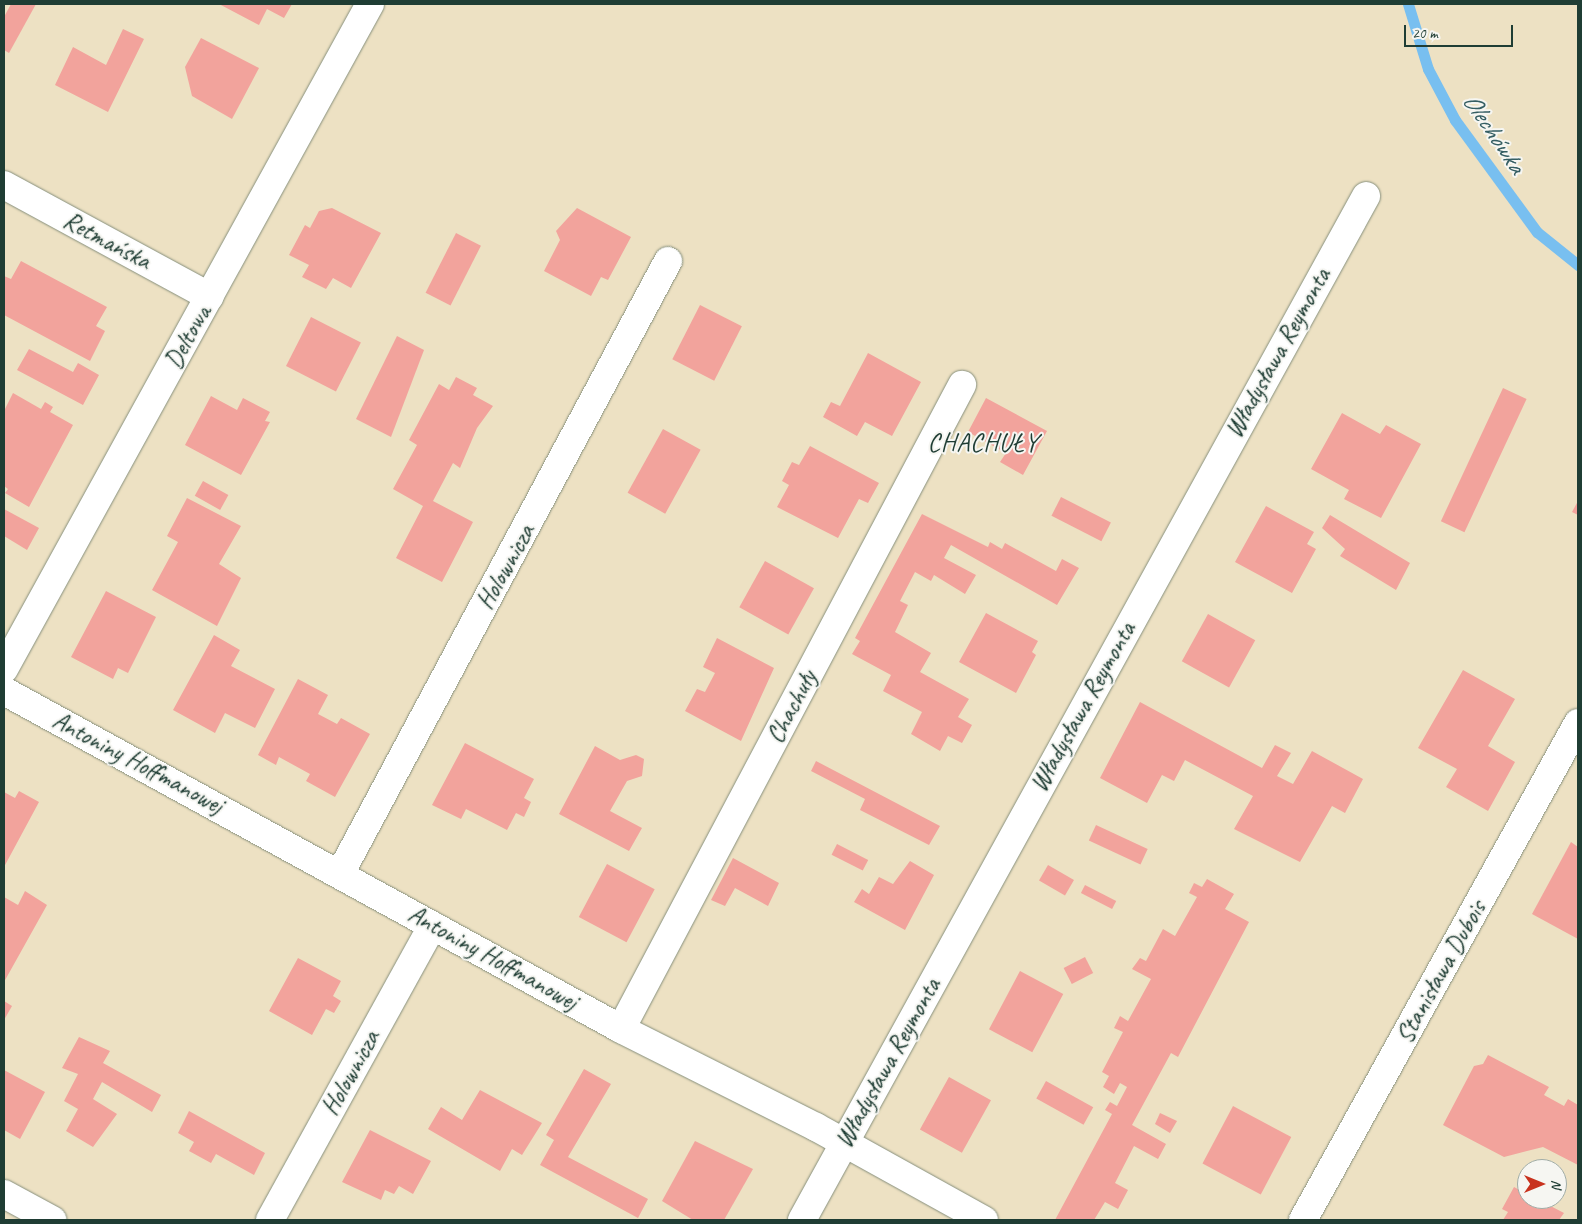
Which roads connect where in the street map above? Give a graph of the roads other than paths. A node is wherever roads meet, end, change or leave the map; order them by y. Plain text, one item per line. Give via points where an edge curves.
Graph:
1 (370, 4) edge
2 (4, 185) edge
3 (1366, 196) dead end
4 (668, 261) dead end
5 (210, 297) junction
6 (962, 385) dead end
7 (4, 669) edge
8 (4, 691) edge
9 (1578, 723) edge
10 (341, 872) junction
11 (432, 926) junction
12 (621, 1029) junction
13 (844, 1144) junction
14 (4, 1194) edge
15 (52, 1220) edge
16 (270, 1220) edge
17 (802, 1220) edge
18 (984, 1220) edge
19 (1303, 1220) edge

1 - 5 street, Deltowa
2 - 5 street, Retmańska
3 - 13 street, Władysława Reymonta
4 - 10 street, Holownicza
5 - 7 street, Deltowa
6 - 12 street, Chachuły
8 - 10 street, Antoniny Hoffmanowej
9 - 19 street, Stanisława Dubois
10 - 11 street, Antoniny Hoffmanowej
11 - 12 street, Antoniny Hoffmanowej
11 - 16 street, Holownicza
12 - 13 street, Antoniny Hoffmanowej
13 - 17 street, Władysława Reymonta
13 - 18 street, Antoniny Hoffmanowej
14 - 15 street

